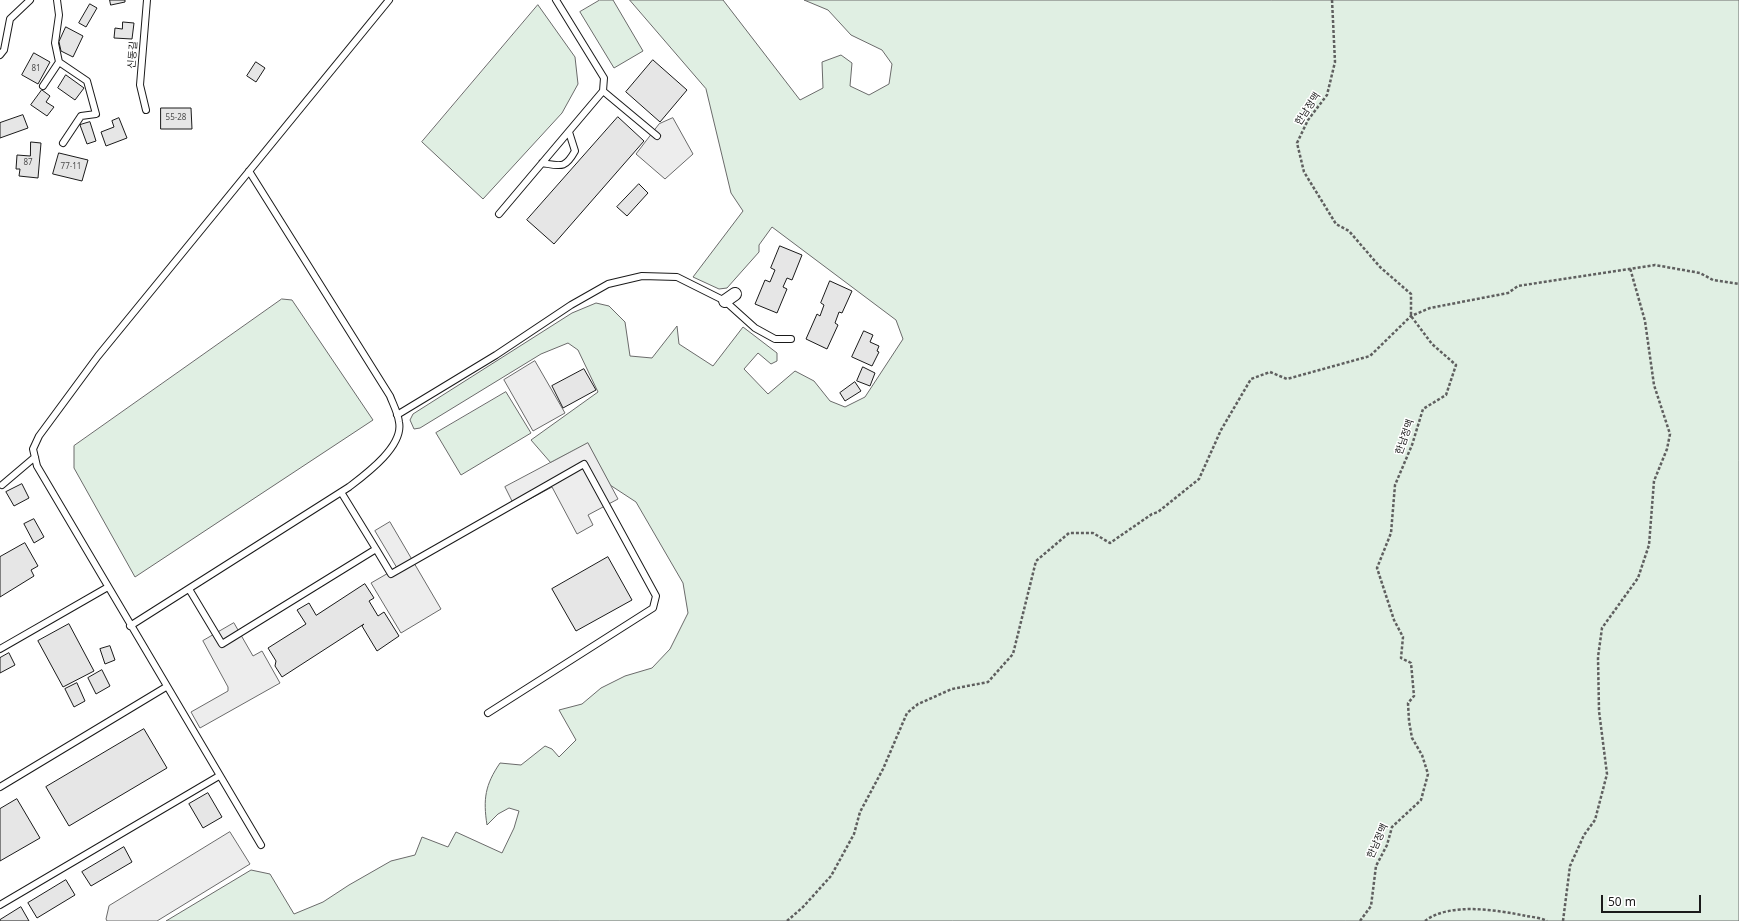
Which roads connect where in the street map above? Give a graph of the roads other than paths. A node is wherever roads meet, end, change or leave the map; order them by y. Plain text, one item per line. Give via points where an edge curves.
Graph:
1 (30, 0) edge
2 (57, 0) edge
3 (146, 0) edge
4 (389, 0) edge
5 (556, 0) edge
6 (0, 55) edge
7 (59, 62) junction
8 (43, 86) dead end
9 (604, 91) junction
10 (146, 110) dead end
11 (569, 132) junction
12 (657, 136) dead end
13 (63, 144) dead end
14 (542, 163) junction
15 (249, 171) junction
16 (499, 214) dead end
17 (791, 339) dead end
18 (397, 415) junction
19 (35, 457) junction
20 (2, 485) dead end
21 (341, 492) junction
22 (376, 549) junction
23 (108, 587) junction
24 (189, 589) junction
25 (130, 626) junction
26 (0, 649) edge
27 (166, 687) junction
28 (488, 712) dead end
29 (219, 776) junction
30 (0, 787) edge
31 (261, 845) dead end
32 (0, 905) edge

1 - 6 lane via 10,19 4,50
2 - 7 lane via 59,15 55,43
3 - 10 lane, 신동길 via 140,85
4 - 15 lane
5 - 9 lane via 604,78
7 - 8 lane
7 - 13 lane via 87,81 96,114 81,116
9 - 11 lane
9 - 12 lane
11 - 14 lane
11 - 14 lane via 575,151 568,162 560,166
14 - 16 lane
15 - 18 lane via 390,396
15 - 19 lane via 98,356 39,436 33,449
17 - 18 lane via 775,339 755,328 730,298 677,277 642,276 608,284
18 - 21 lane via 400,424 394,444 376,466
19 - 20 lane
19 - 23 lane via 37,466
21 - 22 lane
21 - 24 lane
22 - 24 lane via 222,644
22 - 28 lane via 391,574 584,464 656,596 653,608
23 - 25 lane
23 - 26 lane
24 - 25 lane
25 - 27 lane
27 - 29 lane
27 - 30 lane
29 - 31 lane
29 - 32 lane

